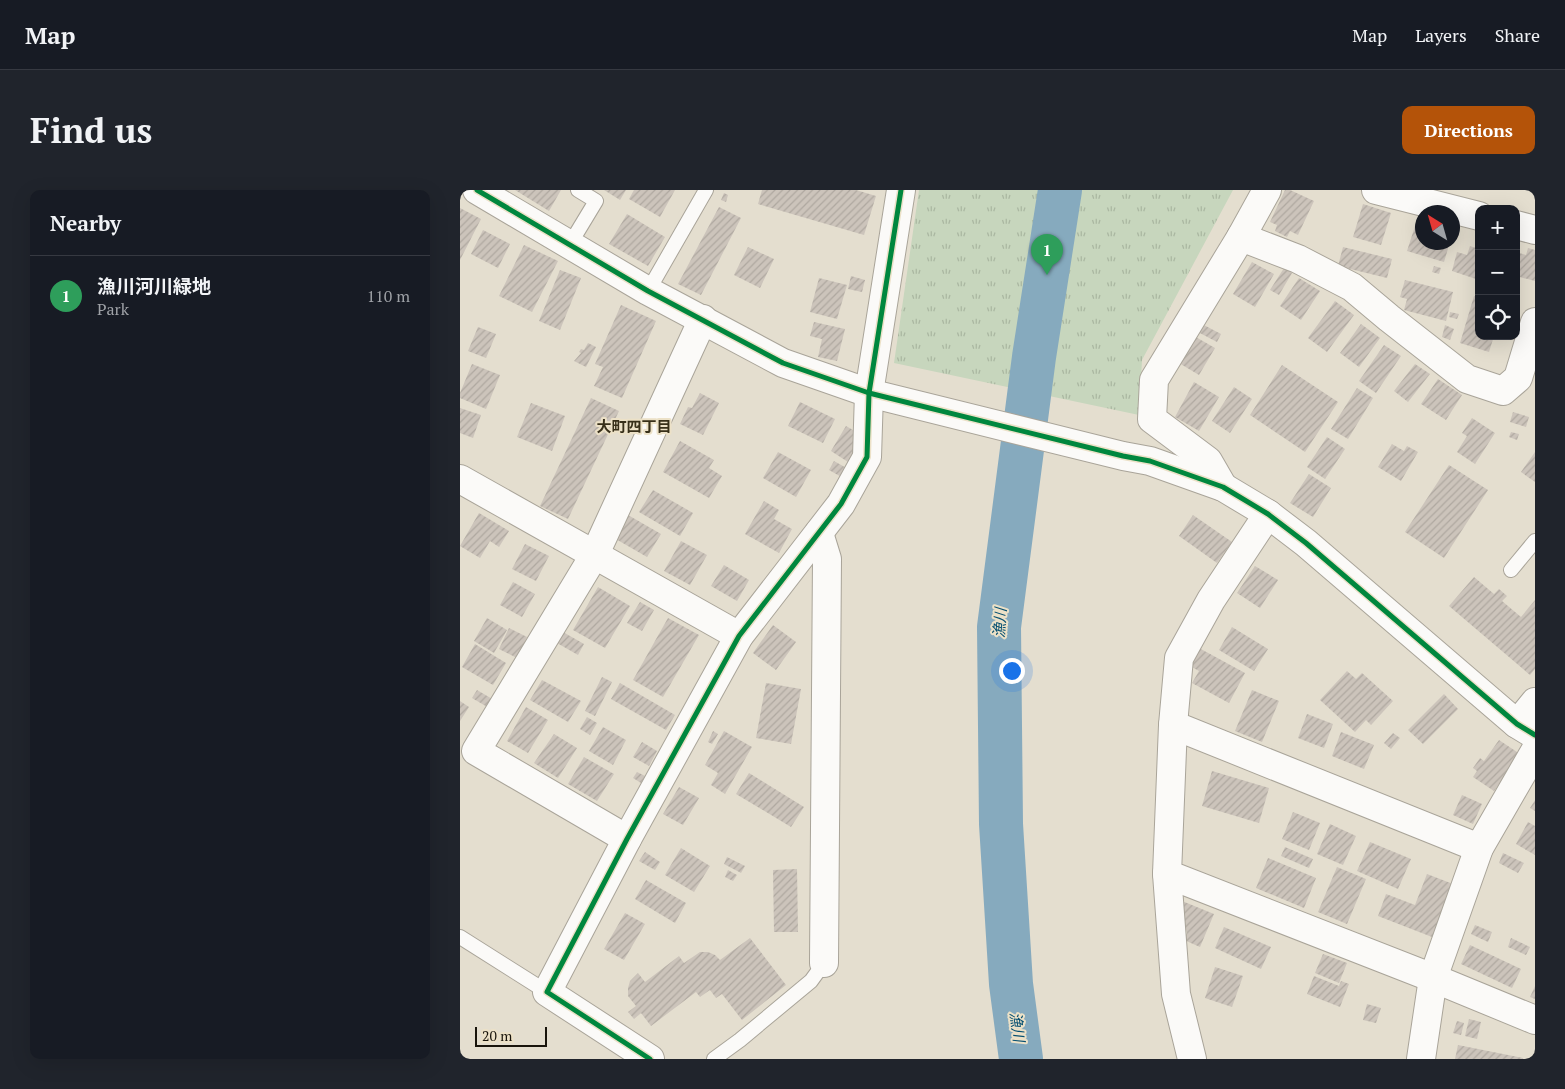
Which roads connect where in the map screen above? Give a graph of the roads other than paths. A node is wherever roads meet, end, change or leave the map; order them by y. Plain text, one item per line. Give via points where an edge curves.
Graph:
1 (477, 190) edge
2 (578, 190) edge
3 (706, 190) edge
4 (901, 190) edge
5 (1267, 190) edge
6 (1376, 190) edge
7 (1475, 215) edge
8 (1520, 226) edge
9 (1535, 230) edge
10 (1241, 237) junction
11 (570, 244) junction
12 (648, 291) junction
13 (703, 319) junction
14 (1535, 322) edge
15 (869, 393) junction
16 (460, 480) edge
17 (1223, 487) junction
18 (1268, 514) junction
19 (820, 533) junction
20 (1535, 541) edge
21 (595, 554) junction
22 (1511, 570) dead end
23 (739, 636) junction
24 (1535, 702) edge
25 (1173, 724) junction
26 (1526, 730) edge
27 (1535, 751) edge
28 (627, 839) junction
29 (1479, 848) junction
30 (1167, 874) junction
31 (460, 937) edge
32 (824, 963) joint
33 (1433, 978) junction
34 (547, 992) junction
35 (1535, 1020) edge
36 (650, 1059) edge
37 (714, 1059) edge
38 (1192, 1059) edge
39 (1421, 1059) edge

1 - 11 street
2 - 11 lane via 596,200
3 - 12 lane
4 - 15 street
5 - 10 street
6 - 7 street
8 - 9 street
10 - 14 street via 1298,259 1352,287 1467,379 1503,391 1518,378
10 - 17 street via 1154,380 1152,418 1208,461
11 - 12 street
12 - 13 street
13 - 15 street via 783,363
13 - 21 street
15 - 17 street via 1150,461
15 - 19 street via 867,457 841,504
16 - 21 street
17 - 18 street
18 - 25 street via 1211,600 1179,658
18 - 26 street
19 - 23 street
19 - 32 street via 827,559
20 - 22 lane
21 - 23 street
21 - 28 street via 476,751
23 - 28 street
24 - 26 street
25 - 29 street
25 - 30 street
27 - 29 street
28 - 34 street
29 - 33 street
30 - 33 street
30 - 38 street via 1176,994
31 - 34 lane
32 - 37 lane via 811,981
33 - 35 street
33 - 39 street
34 - 36 street

